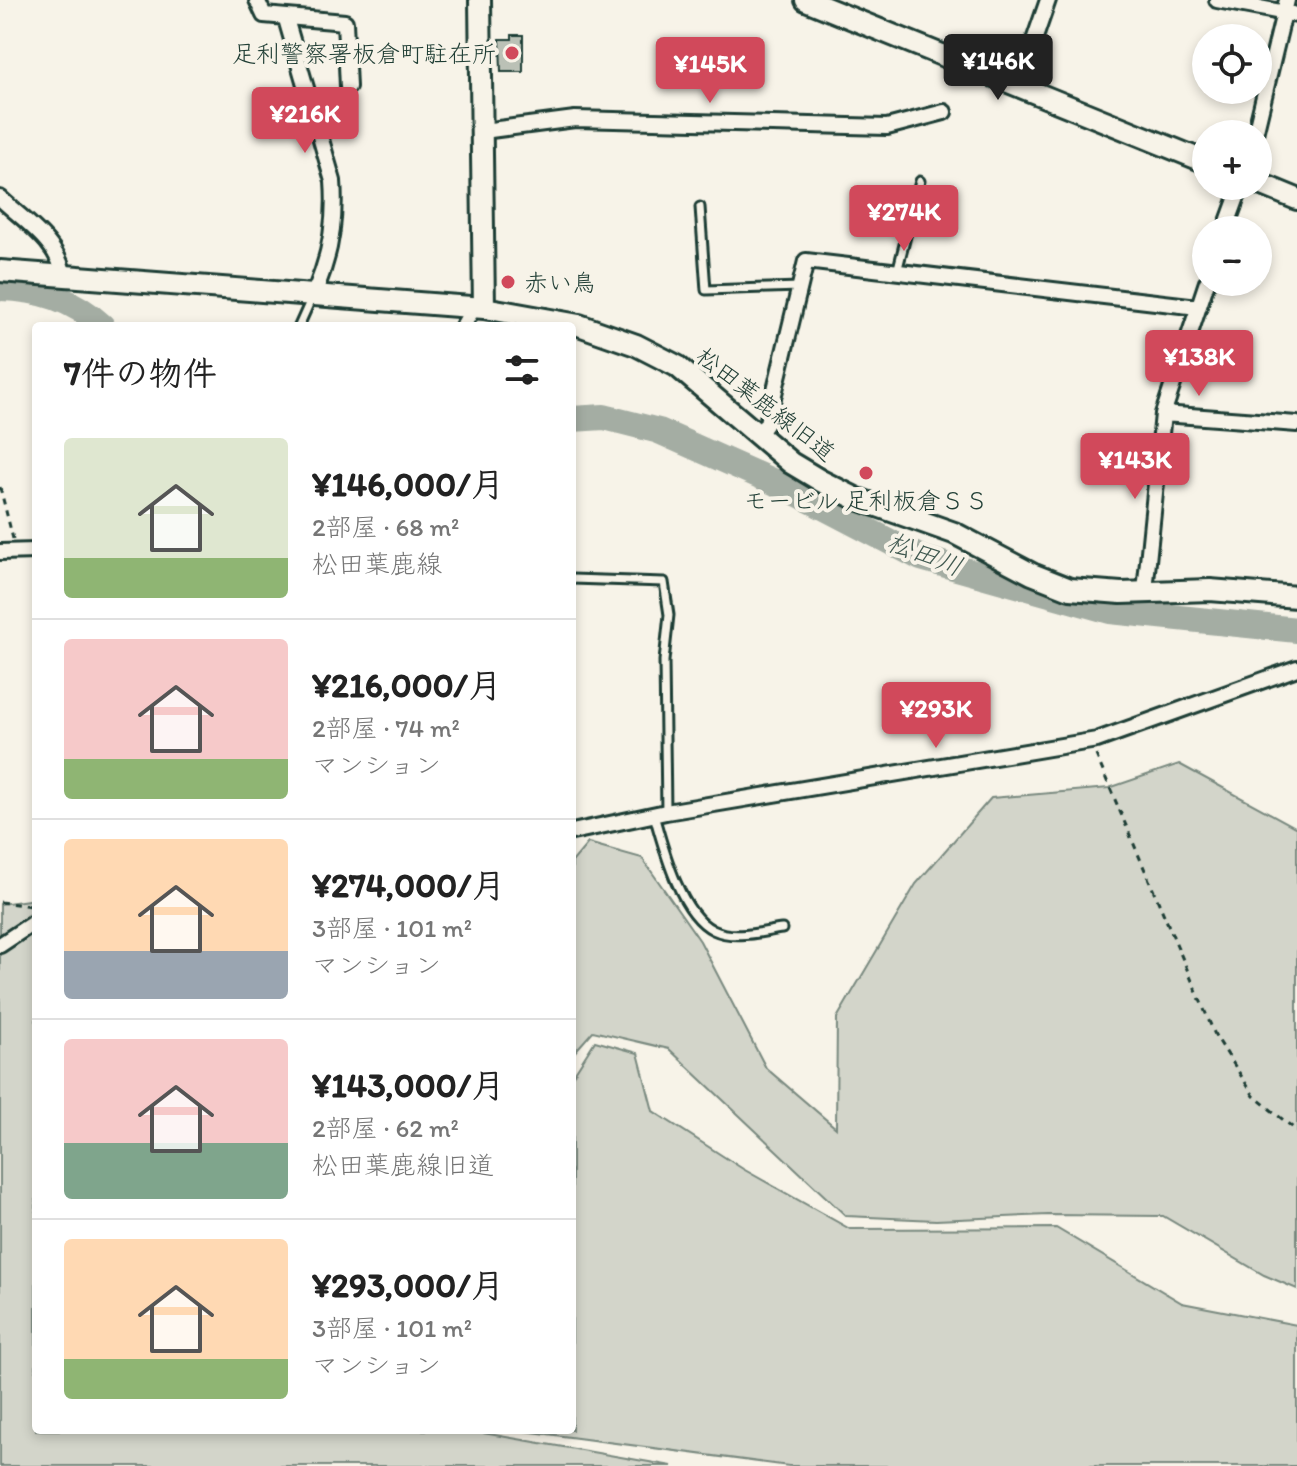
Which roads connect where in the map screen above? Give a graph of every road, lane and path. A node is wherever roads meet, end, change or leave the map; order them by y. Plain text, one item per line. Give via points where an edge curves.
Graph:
1 (257, 0) edge
2 (480, 0) edge
3 (806, 0) edge
4 (1048, 0) edge
5 (1217, 0) edge
6 (1290, 9) edge
7 (286, 19) junction
8 (348, 87) dead end
9 (1018, 87) junction
10 (944, 112) dead end
11 (1259, 120) edge
12 (483, 131) junction
13 (1192, 156) edge
14 (920, 181) dead end
15 (1272, 189) edge
16 (0, 198) edge
17 (1297, 199) edge
18 (700, 207) dead end
19 (0, 271) edge
20 (897, 272) junction
21 (64, 277) junction
22 (800, 287) junction
23 (313, 295) junction
24 (1202, 296) edge
25 (479, 307) junction
26 (1198, 307) junction
27 (301, 322) edge
28 (466, 322) edge
29 (562, 322) edge
30 (576, 324) edge
31 (1163, 414) junction
32 (1297, 424) edge
33 (758, 436) junction
34 (0, 487) edge
35 (7, 551) edge
36 (32, 551) edge
37 (576, 579) edge
38 (1145, 591) junction
39 (1297, 597) edge
40 (1297, 668) edge
41 (1090, 741) junction
42 (660, 814) junction
43 (576, 831) edge
44 (0, 902) edge
45 (32, 906) edge
46 (32, 924) edge
47 (782, 929) dead end
48 (0, 945) edge
49 (1297, 1131) edge

1 - 7 street via 264,15
2 - 12 street
3 - 9 street
4 - 9 street
5 - 6 street
6 - 11 street
7 - 8 street via 345,22
7 - 23 street via 333,181 330,242
9 - 13 street
10 - 12 street via 887,127 575,119
12 - 25 street
14 - 20 lane
15 - 17 street
16 - 21 street via 50,244
18 - 22 lane via 706,290
19 - 21 street, 松田葉鹿線旧道
20 - 22 street via 806,261
20 - 26 street
21 - 23 street, 松田葉鹿線旧道
22 - 33 street via 767,423
23 - 25 street, 松田葉鹿線旧道
23 - 27 lane
24 - 26 street
25 - 28 street
25 - 29 street, 松田葉鹿線旧道
26 - 31 street
30 - 33 street, 松田葉鹿線旧道 via 636,345 689,374
31 - 32 street
31 - 38 street
33 - 38 street, 松田葉鹿線旧道 via 821,481 954,533 1032,574 1070,589
34 - 35 path
35 - 36 street
37 - 42 lane via 664,582 669,615
38 - 39 street, 松田葉鹿線旧道
40 - 41 street
41 - 42 street
41 - 49 path via 1215,1035 1254,1096
42 - 43 street
42 - 47 lane via 671,870 706,926 741,935
44 - 45 path
46 - 48 street

